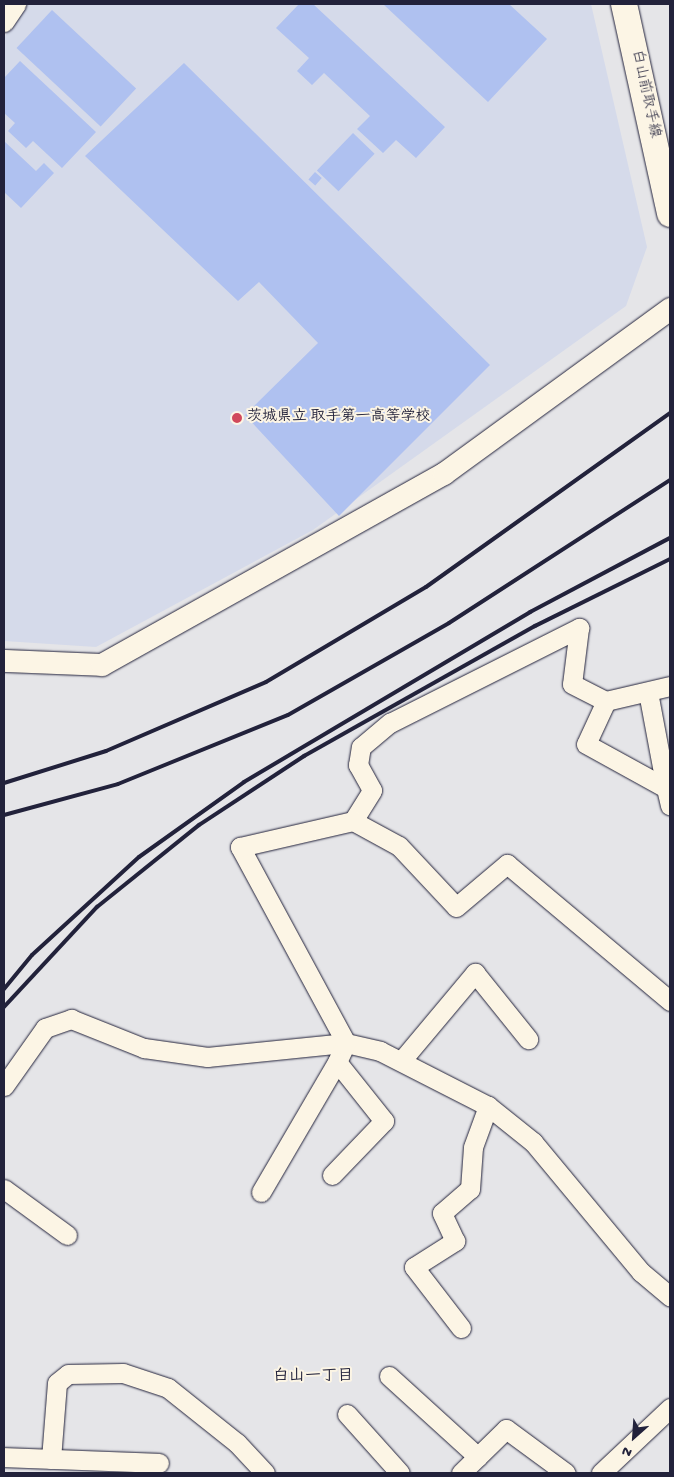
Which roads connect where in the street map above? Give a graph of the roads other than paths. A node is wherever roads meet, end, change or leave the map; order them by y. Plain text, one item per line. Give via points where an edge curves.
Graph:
1 (16, 4) edge
2 (624, 4) edge
3 (4, 22) edge
4 (670, 214) edge
5 (670, 309) edge
6 (4, 661) edge
7 (670, 686) edge
8 (648, 692) junction
9 (606, 701) junction
10 (668, 797) edge
11 (353, 821) junction
12 (670, 1001) edge
13 (528, 1039) dead end
14 (346, 1043) junction
15 (402, 1060) junction
16 (337, 1062) junction
17 (4, 1086) edge
18 (488, 1106) junction
19 (332, 1175) dead end
20 (4, 1189) edge
21 (261, 1192) dead end
22 (67, 1235) dead end
23 (670, 1296) edge
24 (461, 1328) dead end
25 (389, 1376) dead end
26 (670, 1408) edge
27 (347, 1414) dead end
28 (4, 1457) edge
29 (478, 1457) junction
30 (51, 1459) junction
31 (159, 1463) dead end
32 (265, 1473) edge
33 (400, 1473) edge
34 (461, 1473) edge
35 (566, 1473) edge
36 (601, 1473) edge

1 - 3 street
2 - 4 main road, 白山前取手線
5 - 6 street via 444,474 102,665
7 - 8 street
8 - 9 street
8 - 10 street
9 - 10 street via 586,744
9 - 11 street via 572,684 579,628 390,723 362,747 358,765 372,790
11 - 12 street via 399,846 456,907 507,864
11 - 14 street via 240,847
13 - 15 street via 475,973
14 - 15 street
14 - 16 street
14 - 17 street via 207,1057 144,1048 71,1019 45,1028
15 - 18 street
16 - 19 street via 384,1121
16 - 21 street
18 - 23 street via 533,1142 641,1272
18 - 24 street via 473,1147 470,1189 442,1213 455,1241 414,1267
20 - 22 street
25 - 29 street
26 - 36 street
27 - 33 street
28 - 30 street
29 - 34 street
29 - 35 street via 506,1429
30 - 31 street
30 - 32 street via 57,1383 68,1374 123,1373 168,1388 237,1443

